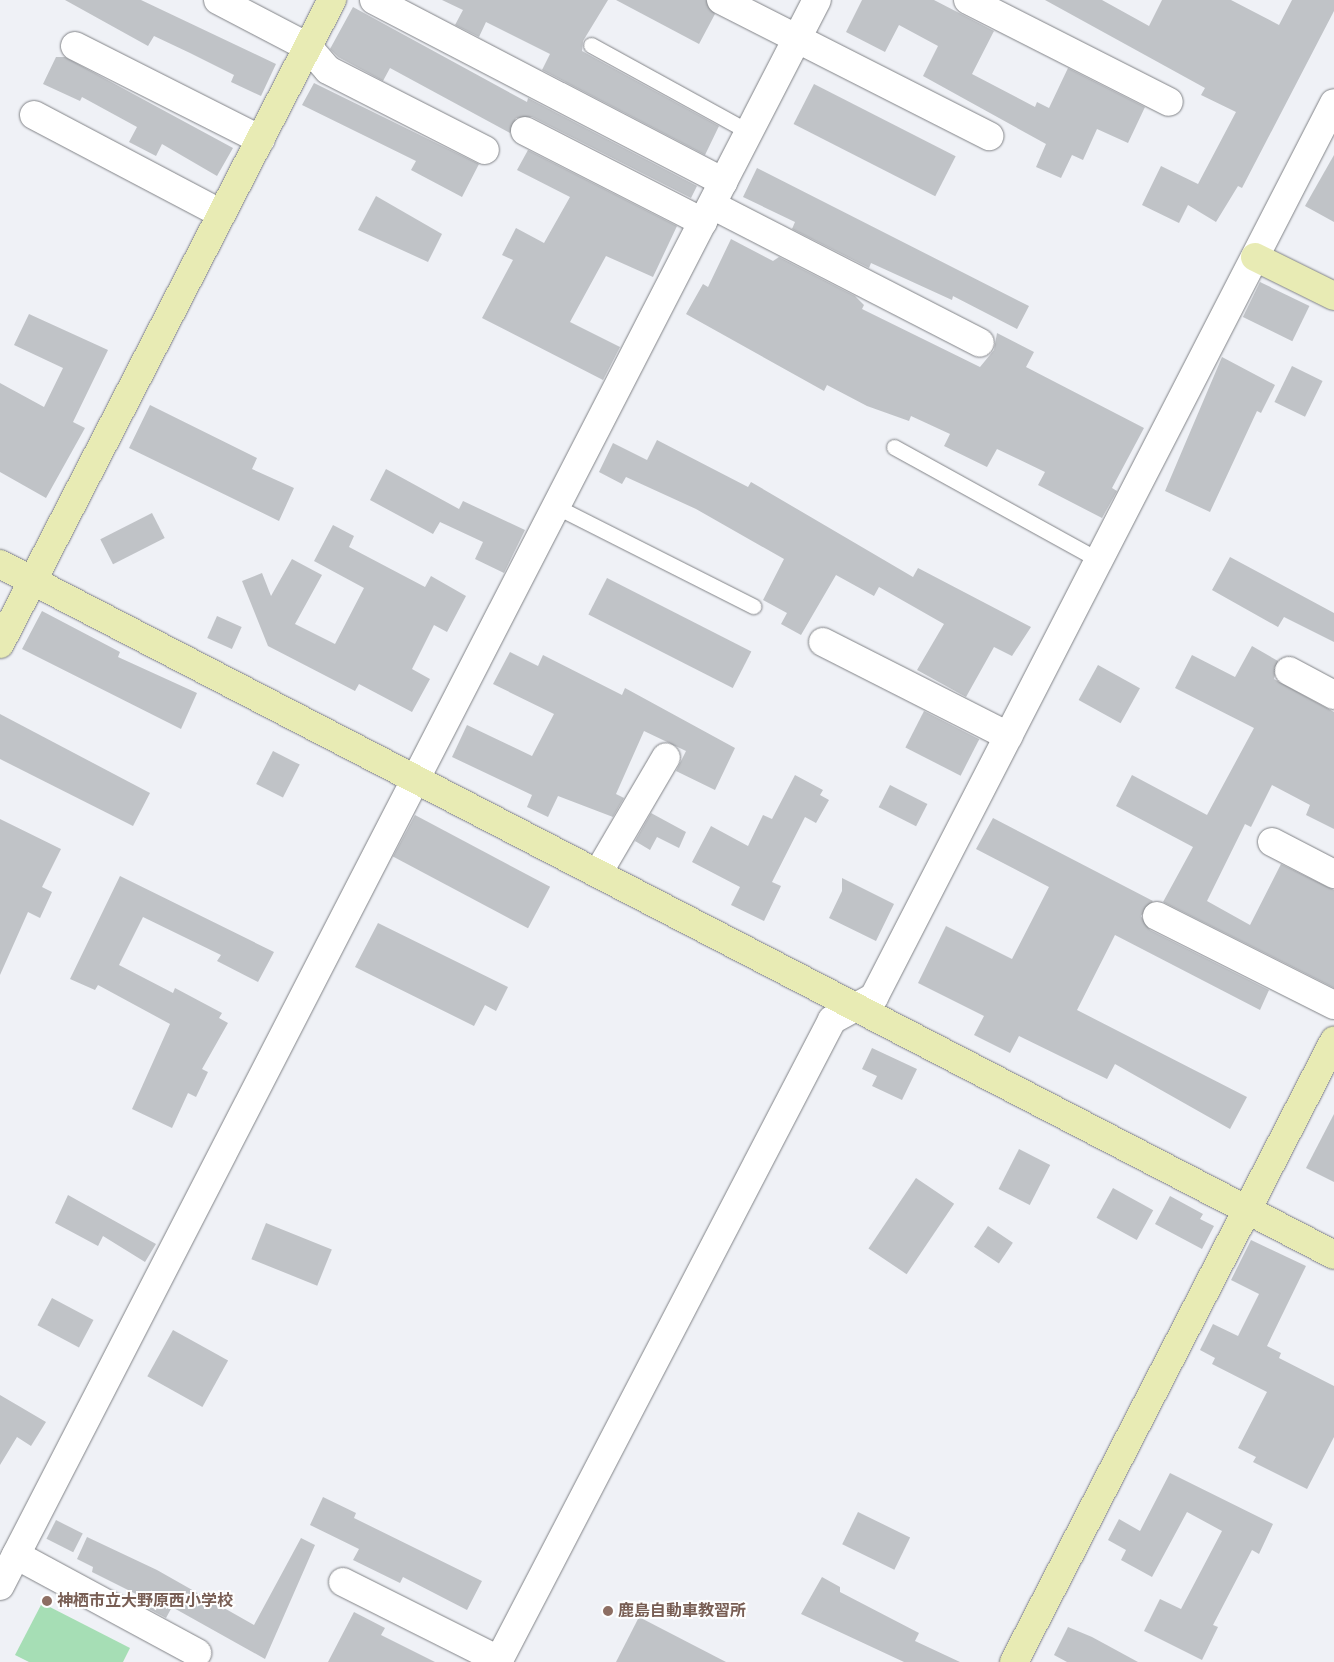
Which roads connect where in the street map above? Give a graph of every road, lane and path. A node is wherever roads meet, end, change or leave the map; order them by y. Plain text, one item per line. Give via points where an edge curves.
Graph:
1 (218, 0) edge
2 (332, 0) edge
3 (374, 0) edge
4 (721, 0) edge
5 (817, 0) edge
6 (968, 0) edge
7 (797, 39) junction
8 (591, 45) dead end
9 (75, 46) dead end
10 (308, 47) junction
11 (1169, 102) dead end
12 (1334, 103) edge
13 (34, 115) dead end
14 (525, 131) dead end
15 (749, 132) junction
16 (989, 136) dead end
17 (260, 140) junction
18 (485, 150) dead end
19 (713, 203) junction
20 (222, 214) junction
21 (1255, 257) junction
22 (1334, 296) edge
23 (980, 343) dead end
24 (894, 446) dead end
25 (557, 507) junction
26 (1099, 560) junction
27 (0, 564) edge
28 (34, 581) junction
29 (753, 606) dead end
30 (823, 642) dead end
31 (0, 644) edge
32 (1289, 671) dead end
33 (1334, 695) edge
34 (1008, 736) junction
35 (666, 757) dead end
36 (416, 780) junction
37 (1272, 842) dead end
38 (598, 873) junction
39 (1334, 874) edge
40 (1158, 916) dead end
41 (1334, 1005) edge
42 (857, 1007) junction
43 (1333, 1046) edge
44 (1247, 1211) junction
45 (1334, 1255) edge
46 (16, 1555) junction
47 (343, 1582) dead end
48 (0, 1586) edge
49 (197, 1653) dead end
50 (498, 1661) edge
51 (1014, 1662) edge

1 - 10 street
2 - 10 street
3 - 19 street
4 - 7 street
5 - 7 street
6 - 11 street
7 - 15 street
7 - 16 street
8 - 15 lane
9 - 17 street
10 - 17 street
10 - 18 street via 328,70
12 - 21 street
13 - 20 street
14 - 19 street
15 - 19 street
17 - 20 street
19 - 23 street
19 - 25 street
20 - 28 street
21 - 22 street
21 - 26 street
24 - 26 lane
25 - 29 lane
25 - 36 street
26 - 34 street
27 - 28 street
28 - 31 street
28 - 36 street
30 - 34 street
32 - 33 street
34 - 42 street via 874,997
35 - 38 street
36 - 38 street
36 - 46 street
37 - 39 street
38 - 42 street
40 - 41 street
42 - 44 street
42 - 50 street via 832,1020
43 - 44 street
44 - 45 street
44 - 51 street
46 - 48 street
46 - 49 street
47 - 50 street

